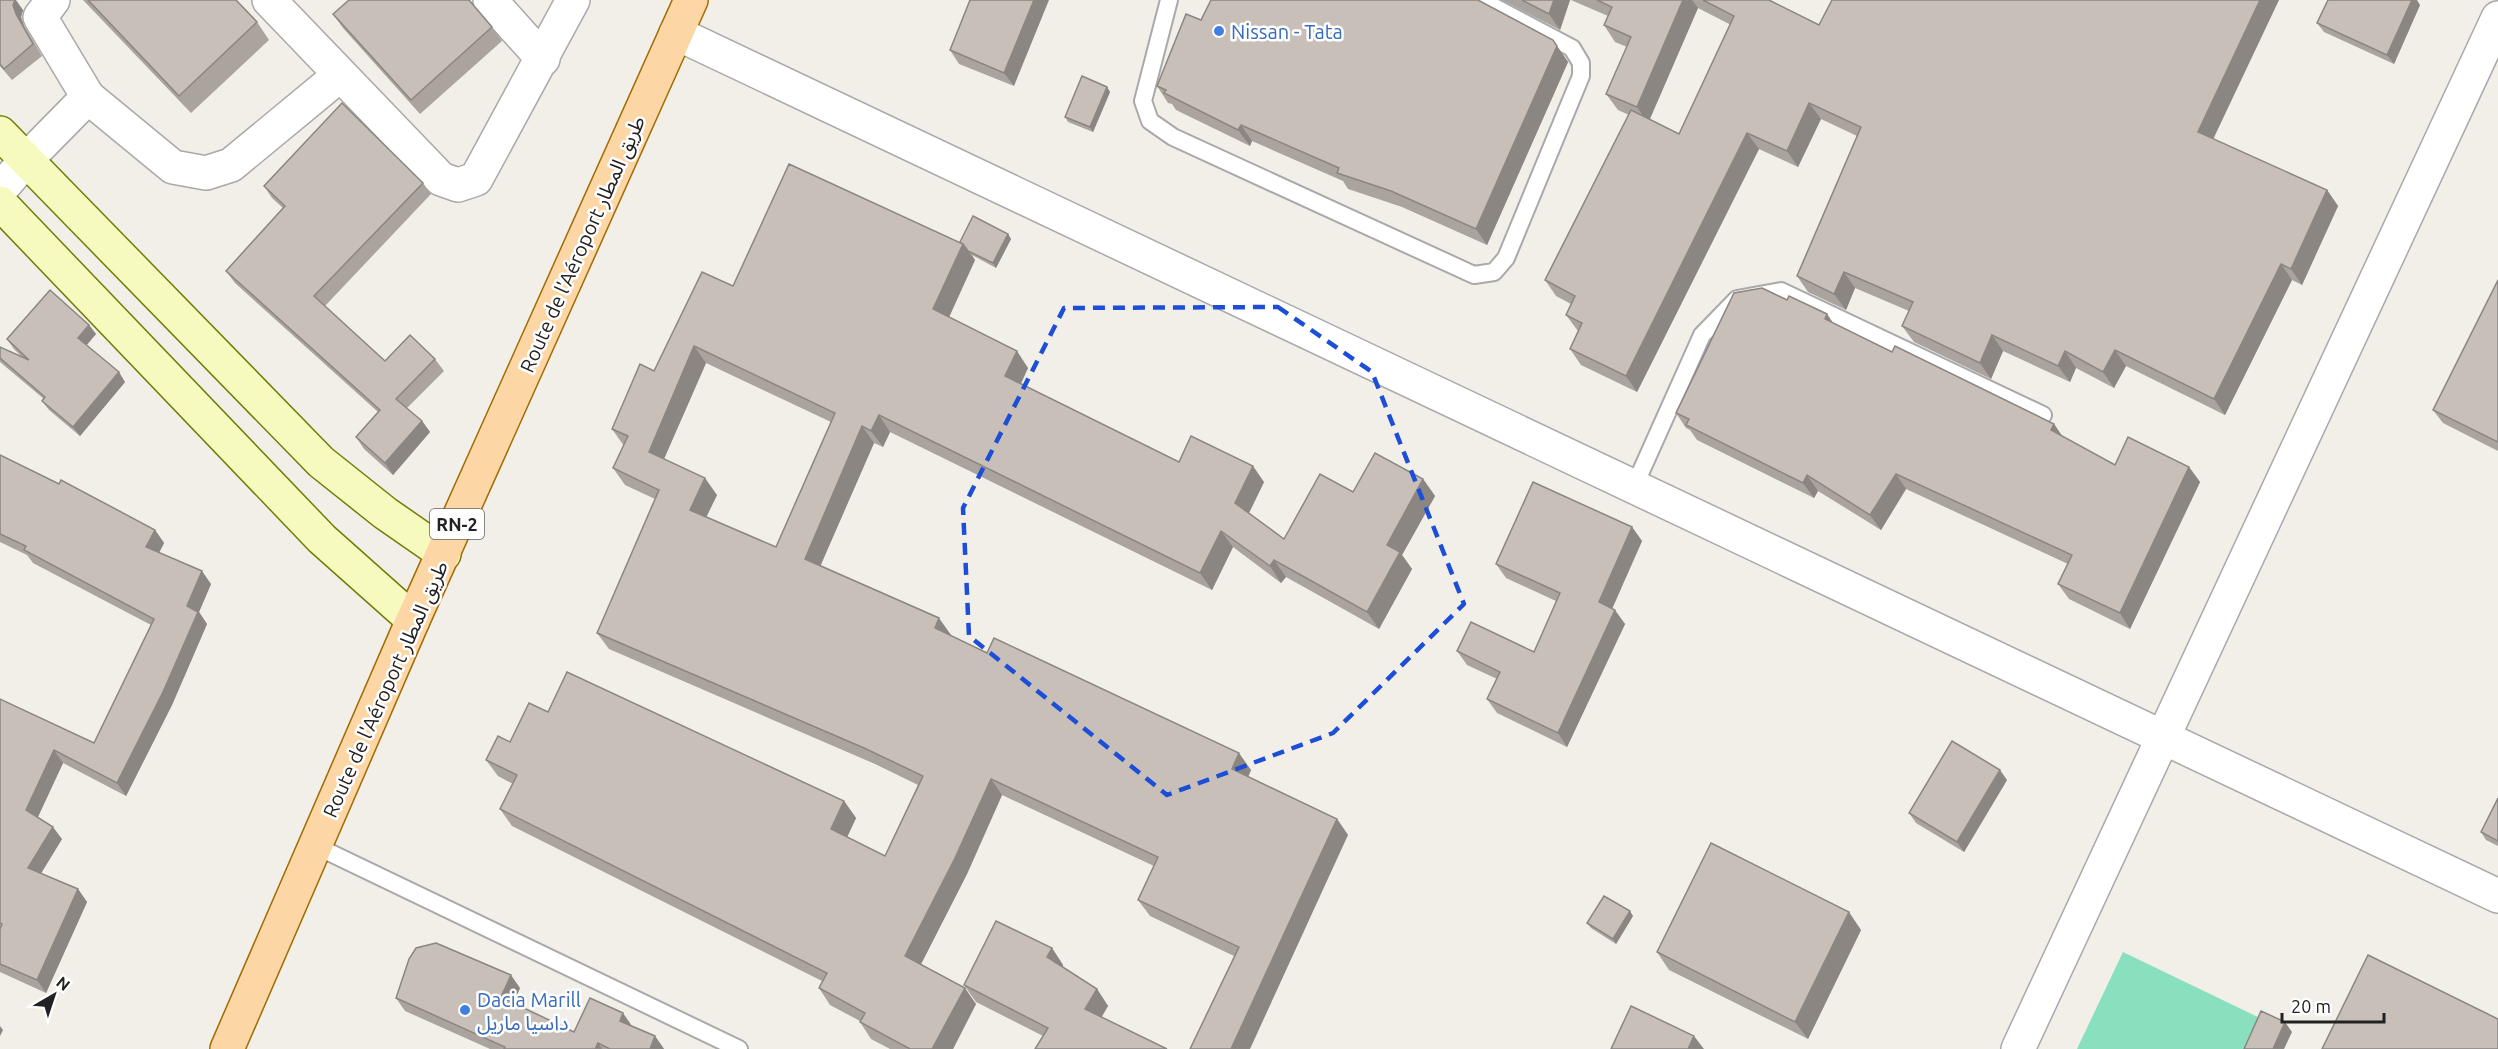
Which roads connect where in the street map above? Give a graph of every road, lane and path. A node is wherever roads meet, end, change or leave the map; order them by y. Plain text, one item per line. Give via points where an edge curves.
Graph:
1 (490, 0) edge
2 (573, 0) edge
3 (691, 0) edge
4 (1169, 0) edge
5 (1481, 0) edge
6 (39, 6) edge
7 (288, 6) edge
8 (2498, 18) edge
9 (676, 33) junction
10 (543, 59) junction
11 (340, 75) junction
12 (88, 97) junction
13 (0, 133) edge
14 (26, 160) junction
15 (0, 190) edge
16 (0, 203) edge
17 (2043, 415) dead end
18 (1634, 487) junction
19 (444, 554) junction
20 (413, 620) junction
21 (2164, 738) junction
22 (316, 846) junction
23 (2498, 896) edge
24 (227, 1049) edge
25 (739, 1049) edge
26 (2019, 1049) edge

1 - 10 street
2 - 10 street
3 - 9 main road, Route de l'Aéroport طريق المطار / RN-2
4 - 5 lane via 1143,100 1150,121 1173,137 1474,275 1494,272 1506,258 1581,76 1581,63 1572,48
6 - 12 street
7 - 11 street
8 - 21 street
9 - 18 street
9 - 19 main road, Route de l'Aéroport طريق المطار / RN-2
10 - 11 street via 476,179 458,185 441,179
11 - 12 street via 231,165 206,173 173,167
12 - 14 street
13 - 14 main road
14 - 15 street
14 - 19 main road via 321,462
16 - 20 main road via 322,539
17 - 18 lane via 1781,291 1737,299 1702,334
18 - 21 street
19 - 20 main road, Route de l'Aéroport طريق المطار / RN-2
20 - 22 main road, Route de l'Aéroport طريق المطار / RN-2
21 - 23 street
21 - 26 street
22 - 24 main road, Route de l'Aéroport طريق المطار / RN-2
22 - 25 lane

